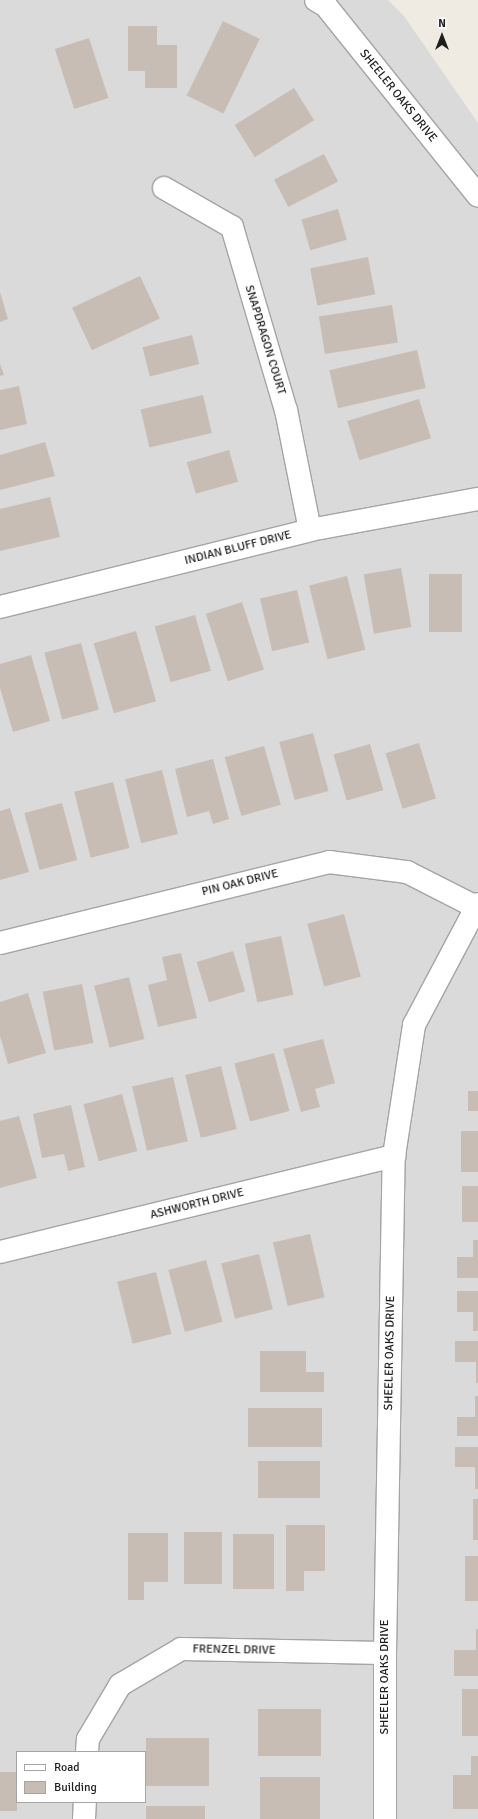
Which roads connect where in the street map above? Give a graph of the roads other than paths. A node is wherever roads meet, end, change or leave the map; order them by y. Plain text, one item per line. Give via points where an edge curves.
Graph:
1 (316, 0) edge
2 (164, 188) dead end
3 (478, 196) edge
4 (478, 499) edge
5 (310, 530) junction
6 (0, 607) edge
7 (477, 905) edge
8 (0, 942) edge
9 (394, 1156) junction
10 (0, 1252) edge
11 (385, 1653) junction
12 (87, 1751) edge
13 (85, 1803) edge
14 (84, 1819) edge
15 (385, 1819) edge

1 - 3 street, SHEELER OAKS DRIVE via 326,6
2 - 5 street, SNAPDRAGON COURT via 232,227 286,410
4 - 5 street, INDIAN BLUFF DRIVE
5 - 6 street, INDIAN BLUFF DRIVE
7 - 8 street, PIN OAK DRIVE via 407,872 329,862
7 - 9 street, SHEELER OAKS DRIVE via 414,1025
9 - 10 street, ASHWORTH DRIVE
9 - 11 street, SHEELER OAKS DRIVE
11 - 12 street, FRENZEL DRIVE via 181,1649 120,1685 88,1739
11 - 15 street, SHEELER OAKS DRIVE
13 - 14 street

